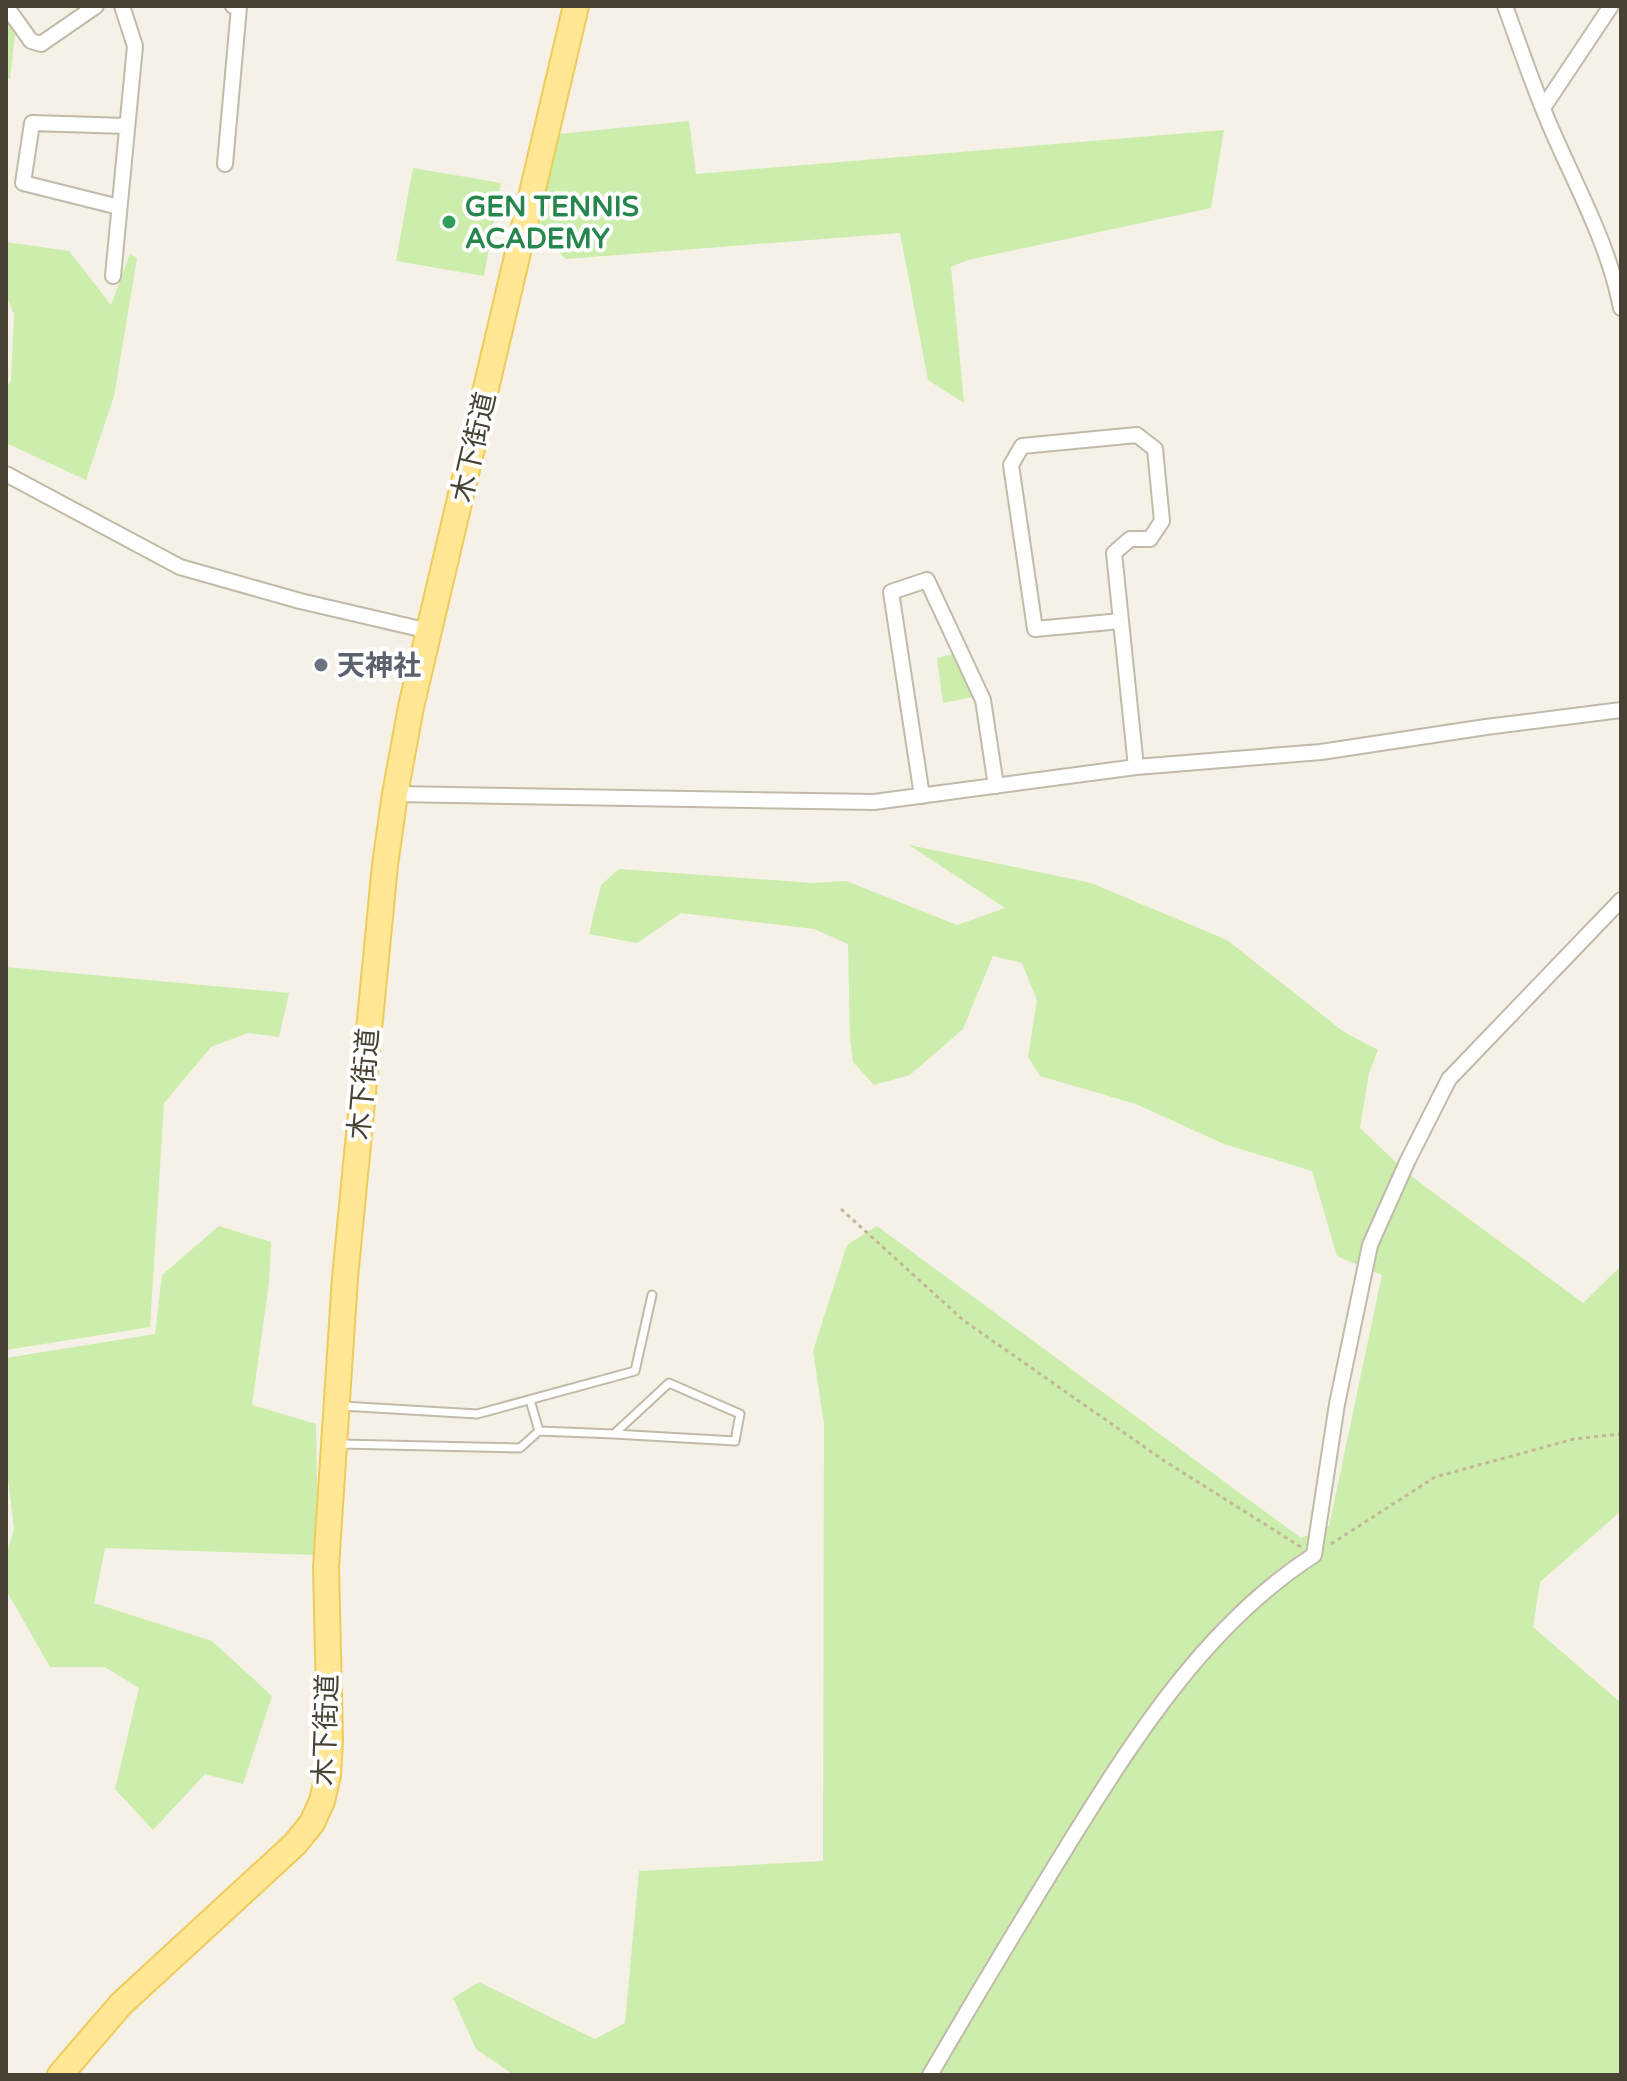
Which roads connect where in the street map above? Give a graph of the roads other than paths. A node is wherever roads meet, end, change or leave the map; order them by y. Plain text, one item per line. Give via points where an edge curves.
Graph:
1 (6, 6) edge
2 (96, 6) edge
3 (122, 6) edge
4 (233, 6) edge
5 (576, 6) edge
6 (1611, 6) edge
7 (1509, 7) edge
8 (1543, 108) junction
9 (127, 126) junction
10 (225, 164) dead end
11 (119, 207) junction
12 (113, 276) dead end
13 (1621, 308) edge
14 (6, 474) edge
15 (1121, 621) junction
16 (429, 631) junction
17 (1621, 710) edge
18 (1136, 767) junction
19 (996, 786) junction
20 (395, 794) junction
21 (922, 796) junction
22 (1621, 900) edge
23 (652, 1295) dead end
24 (530, 1400) junction
25 (336, 1406) junction
26 (539, 1431) junction
27 (614, 1434) junction
28 (333, 1444) junction
29 (60, 2075) edge
30 (930, 2075) edge

1 - 2 street via 31,41 41,44
3 - 9 street via 135,46
4 - 10 street via 239,7
5 - 16 main road, 木下街道
6 - 8 street
7 - 8 street
8 - 13 street via 1595,222
9 - 11 street
9 - 11 street via 32,123 23,183
11 - 12 street
14 - 16 street via 180,567
15 - 15 street via 1114,553 1130,539 1150,539 1162,521 1155,449 1137,435 1022,446 1011,465 1035,629
15 - 18 street
16 - 20 main road, 木下街道
17 - 18 street via 1321,752
18 - 19 street
19 - 21 street
19 - 21 street via 983,700 927,580 891,592
20 - 21 street via 859,802
20 - 25 main road, 木下街道 via 372,988
22 - 30 street via 1449,1079 1408,1160 1370,1245 1337,1404 1314,1555 1224,1627 1133,1740
23 - 24 lane via 635,1371
24 - 25 lane via 477,1414
24 - 26 lane
25 - 28 main road, 木下街道
26 - 27 lane
26 - 28 lane via 520,1448
27 - 27 lane via 669,1383 740,1414 735,1441
28 - 29 main road, 木下街道 via 326,1567 330,1740 322,1801 295,1844 121,2004

